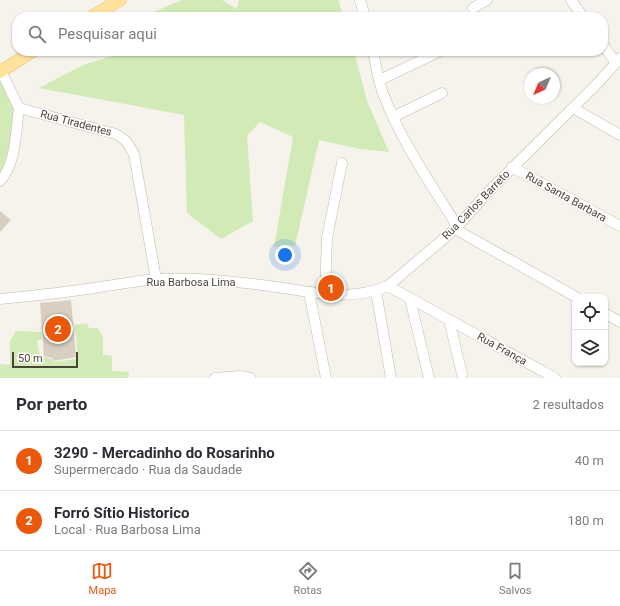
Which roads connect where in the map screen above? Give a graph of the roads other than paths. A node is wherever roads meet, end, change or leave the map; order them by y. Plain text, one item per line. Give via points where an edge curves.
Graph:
1 (108, 0) edge
2 (120, 0) edge
3 (487, 0) edge
4 (571, 0) edge
5 (363, 1) edge
6 (473, 8) dead end
7 (99, 12) edge
8 (100, 12) edge
9 (364, 12) edge
10 (579, 12) edge
11 (608, 49) edge
12 (25, 56) edge
13 (374, 56) edge
14 (430, 56) edge
15 (618, 60) edge
16 (1, 71) edge
17 (380, 80) junction
18 (442, 93) dead end
19 (20, 108) junction
20 (573, 108) junction
21 (393, 117) junction
22 (620, 135) edge
23 (342, 163) dead end
24 (512, 167) junction
25 (0, 181) edge
26 (620, 226) edge
27 (455, 229) junction
28 (156, 279) junction
29 (388, 286) junction
30 (376, 291) junction
31 (309, 292) junction
32 (325, 295) junction
33 (572, 295) edge
34 (410, 298) junction
35 (0, 299) edge
36 (608, 315) edge
37 (449, 320) junction
38 (620, 322) edge
39 (462, 374) dead end
40 (215, 378) edge
41 (250, 378) edge
42 (326, 378) edge
43 (391, 378) edge
44 (429, 378) edge
45 (555, 378) edge

1 - 7 street
2 - 8 main road
3 - 6 street
4 - 10 street
5 - 9 street
11 - 15 street
12 - 16 main road
13 - 17 street
14 - 17 street
15 - 20 street, Rua Carlos Barreto
16 - 19 street
17 - 21 street
18 - 21 street
19 - 25 street via 11,160
19 - 28 street, Rua Tiradentes via 116,134 126,141 134,154
20 - 22 street
20 - 24 street, Rua Carlos Barreto
21 - 27 street via 410,151 454,221
23 - 32 street via 326,238
24 - 26 street, Rua Santa Barbara
24 - 27 street, Rua Carlos Barreto
27 - 29 street, Rua Carlos Barreto
27 - 33 street
28 - 31 street, Rua Barbosa Lima via 234,282
28 - 35 street, Rua Barbosa Lima
29 - 30 street, Rua Carlos Barreto
29 - 34 street, Rua França
30 - 32 street, Rua Carlos Barreto
30 - 43 street
31 - 32 street, Rua Carlos Barreto
31 - 42 street
34 - 37 street, Rua França
34 - 44 street
36 - 38 street
37 - 39 street
37 - 45 street, Rua França
40 - 41 street

